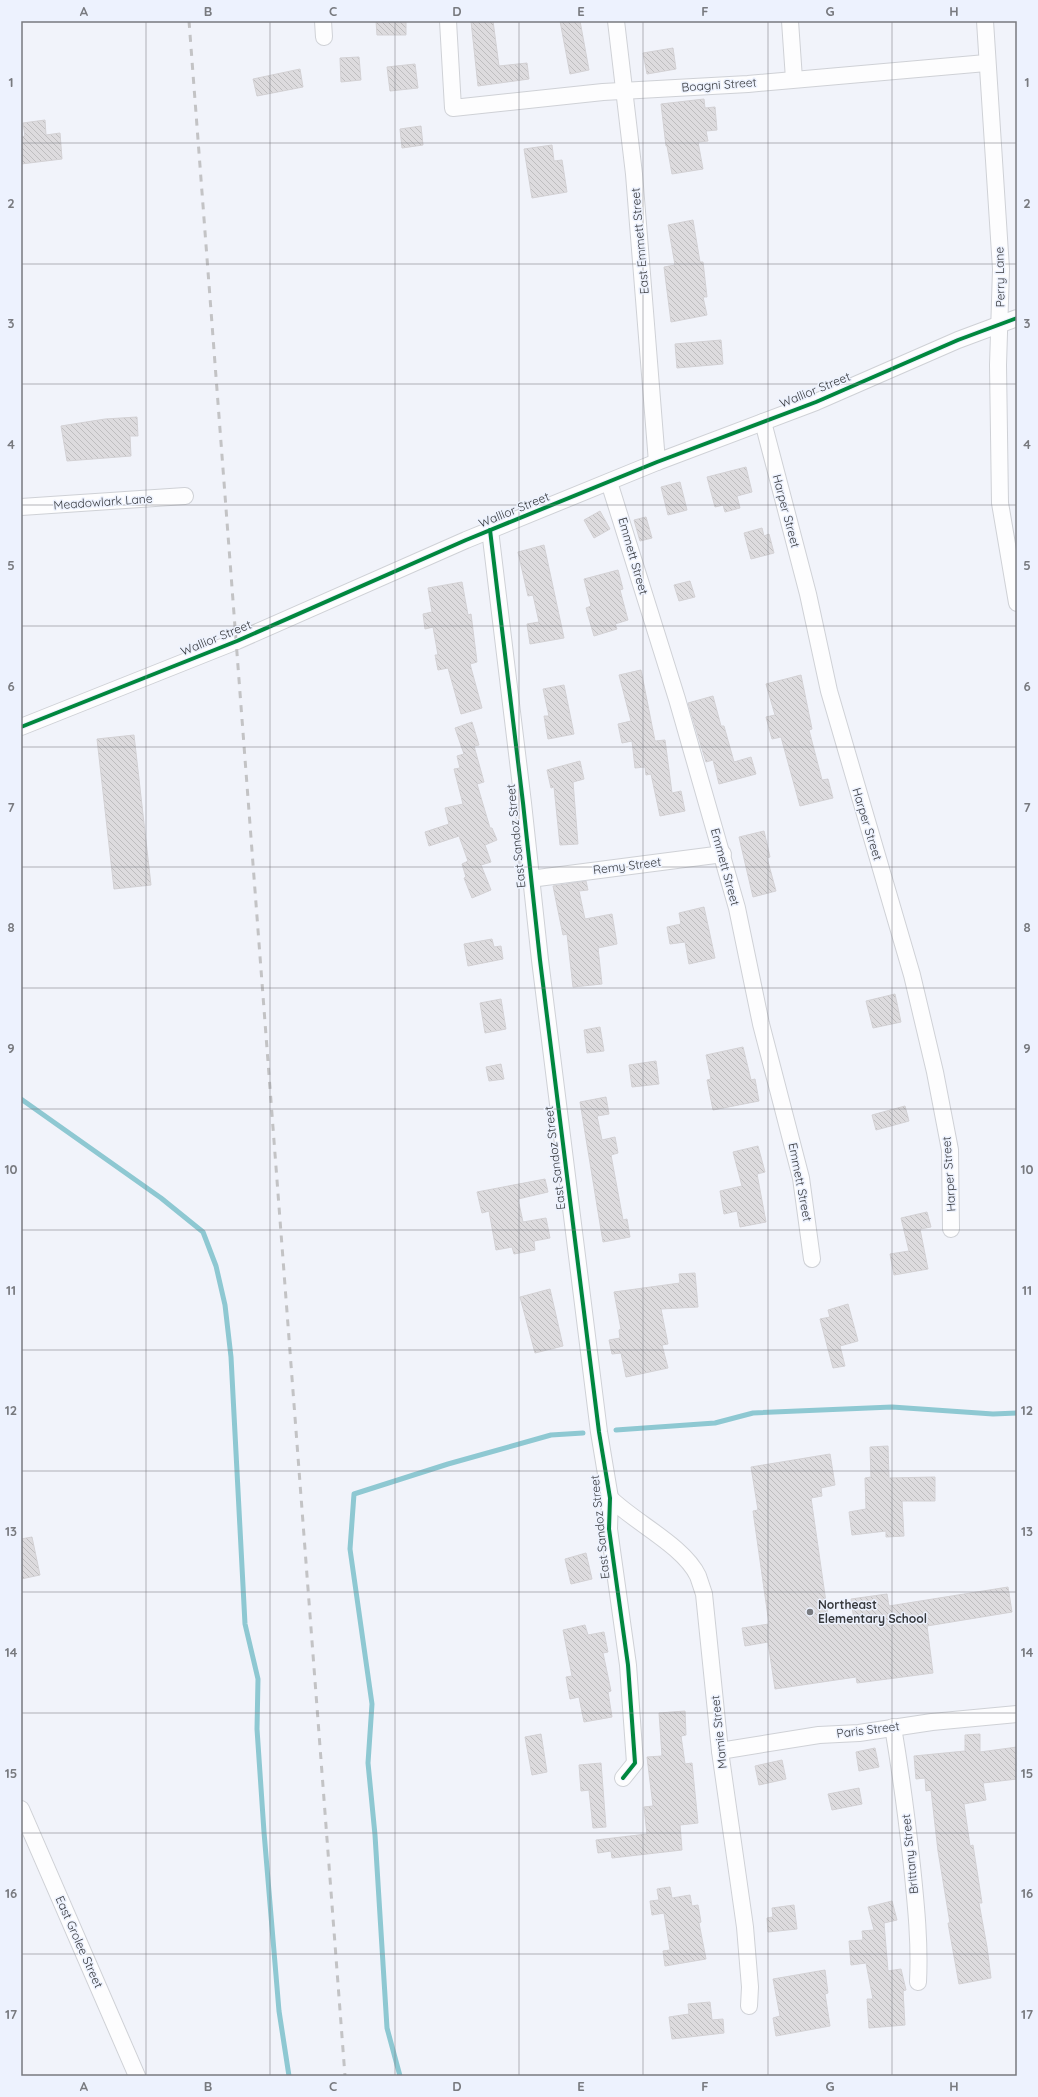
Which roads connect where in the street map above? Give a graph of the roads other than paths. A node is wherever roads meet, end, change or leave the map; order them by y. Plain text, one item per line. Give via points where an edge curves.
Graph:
1 (448, 21) edge
2 (616, 21) edge
3 (790, 21) edge
4 (985, 21) edge
5 (986, 63) junction
6 (794, 79) junction
7 (626, 92) junction
8 (1017, 318) edge
9 (1001, 323) junction
10 (763, 422) junction
11 (657, 462) junction
12 (609, 482) junction
13 (185, 496) dead end
14 (21, 507) edge
15 (490, 530) junction
16 (1012, 540) edge
17 (1017, 603) edge
18 (21, 727) edge
19 (723, 854) junction
20 (530, 879) junction
21 (952, 1229) dead end
22 (812, 1259) dead end
23 (610, 1498) junction
24 (1017, 1714) edge
25 (893, 1728) junction
26 (720, 1751) junction
27 (623, 1778) dead end
28 (21, 1808) edge
29 (918, 1982) dead end
30 (749, 2006) dead end
31 (137, 2076) edge

1 - 7 street, Boagni Street via 453,108
2 - 7 street, East Emmett Street
3 - 6 street
4 - 5 street, Perry Lane
5 - 6 street, Boagni Street
5 - 9 street, Perry Lane via 1001,269
6 - 7 street, Boagni Street
7 - 11 street, East Emmett Street
8 - 9 street, Wallior Street
9 - 10 street, Wallior Street
9 - 16 street, Perry Lane via 998,365 1000,503
10 - 11 street, Wallior Street
10 - 21 street, Harper Street via 808,594 829,691 912,975 950,1150
11 - 12 street, Wallior Street
12 - 15 street, Wallior Street
12 - 19 street, Emmett Street
13 - 14 street, Meadowlark Lane
15 - 18 street, Wallior Street via 237,641
15 - 20 street, East Sandoz Street
16 - 17 street, Perry Lane
19 - 20 street, Remy Street
19 - 22 street, Emmett Street via 761,1024 799,1170
20 - 23 street, East Sandoz Street via 599,1432
23 - 26 street, Mamie Street via 625,1513 671,1545 698,1575 704,1594 709,1633
23 - 27 street, East Sandoz Street via 609,1529 628,1665 636,1763
24 - 25 street, Paris Street
25 - 26 street, Paris Street via 819,1735
25 - 29 street, Brittany Street via 905,1801 917,1918
26 - 30 street, Mamie Street via 745,1927
28 - 31 street, East Grolee Street

